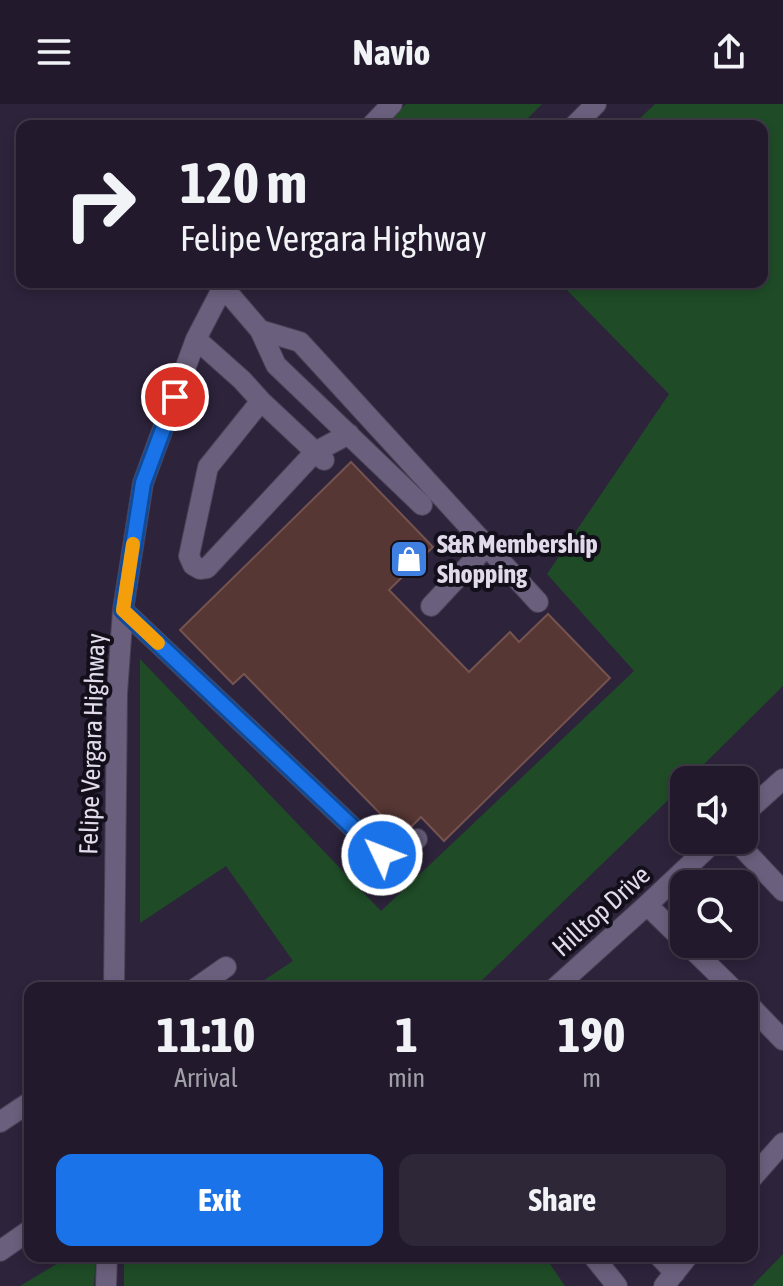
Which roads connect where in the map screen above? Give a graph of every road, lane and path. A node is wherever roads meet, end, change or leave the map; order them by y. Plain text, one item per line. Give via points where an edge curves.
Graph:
1 (392, 104) edge
2 (596, 104) edge
3 (377, 120) edge
4 (580, 120) edge
5 (224, 288) edge
6 (228, 288) edge
7 (260, 330) junction
8 (196, 339) junction
9 (261, 401) junction
10 (349, 434) junction
11 (320, 457) junction
12 (422, 505) dead end
13 (486, 547) junction
14 (538, 602) dead end
15 (431, 606) dead end
16 (123, 610) junction
17 (783, 779) edge
18 (758, 801) edge
19 (417, 839) dead end
20 (701, 854) edge
21 (748, 854) edge
22 (783, 891) edge
23 (647, 905) junction
24 (670, 928) edge
25 (700, 958) edge
26 (226, 967) dead end
27 (114, 982) edge
28 (205, 982) edge
29 (562, 982) edge
30 (724, 982) edge
31 (758, 1014) edge
32 (783, 1040) edge
33 (24, 1106) edge
34 (0, 1122) edge
35 (783, 1143) edge
36 (758, 1171) edge
37 (24, 1234) edge
38 (0, 1251) edge
39 (107, 1262) edge
40 (598, 1262) edge
41 (683, 1262) edge
42 (670, 1279) edge
43 (106, 1286) edge
44 (617, 1286) edge

1 - 3 street
2 - 4 street
5 - 8 street, Felipe Vergara Highway
6 - 7 street
7 - 10 street via 276,365
7 - 13 street via 300,342
8 - 9 street
8 - 16 street, Felipe Vergara Highway via 143,483
9 - 11 street
9 - 11 street via 208,467 189,556 193,565 207,568
10 - 11 street
10 - 12 street
13 - 14 street
13 - 15 street
16 - 19 street via 382,855 394,860
16 - 27 street, Felipe Vergara Highway via 117,693
17 - 18 street
20 - 23 street, Hilltop Drive
21 - 22 street
23 - 24 street
23 - 29 street, Hilltop Drive
25 - 30 street
26 - 28 street
31 - 32 street
33 - 34 street
35 - 36 street
37 - 38 street
39 - 43 street
40 - 44 street
41 - 42 street

